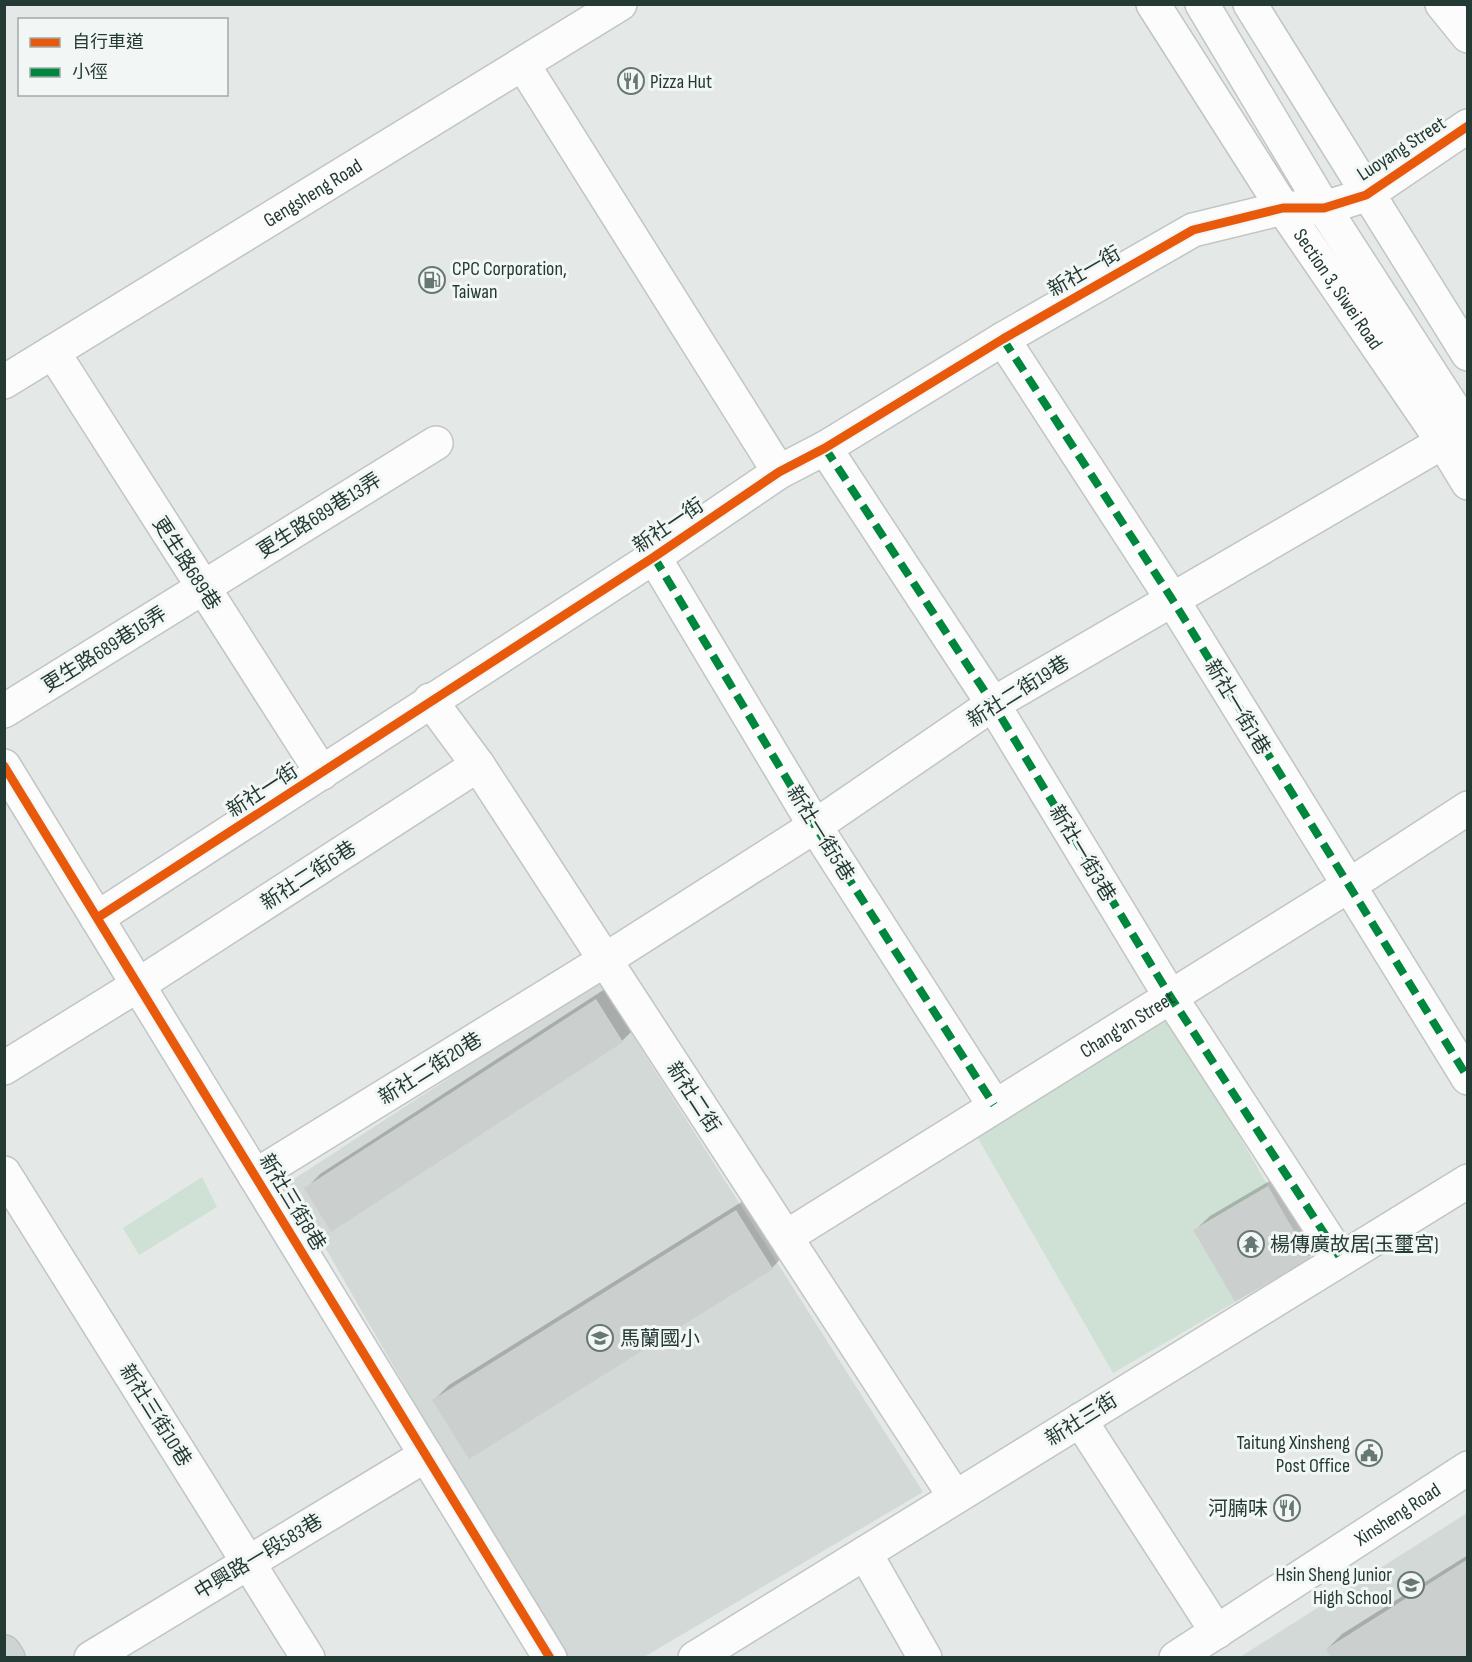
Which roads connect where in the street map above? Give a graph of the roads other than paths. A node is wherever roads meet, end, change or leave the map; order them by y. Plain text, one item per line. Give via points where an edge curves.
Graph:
1 (620, 4) edge
2 (1153, 4) edge
3 (1202, 4) edge
4 (1250, 4) edge
5 (1442, 4) edge
6 (1467, 36) edge
7 (524, 66) junction
8 (1467, 126) edge
9 (1366, 195) junction
10 (1283, 208) junction
11 (1324, 208) junction
12 (1003, 339) junction
13 (53, 352) junction
14 (1467, 354) edge
15 (4, 382) edge
16 (1455, 437) edge
17 (436, 443) dead end
18 (825, 447) junction
19 (779, 472) junction
20 (1467, 483) edge
21 (654, 557) junction
22 (203, 588) junction
23 (1172, 599) junction
24 (430, 700) junction
25 (993, 704) junction
26 (4, 711) edge
27 (478, 765) junction
28 (4, 766) edge
29 (322, 773) junction
30 (1467, 808) edge
31 (815, 826) junction
32 (1348, 886) junction
33 (97, 918) junction
34 (605, 960) junction
35 (138, 985) junction
36 (1170, 996) junction
37 (4, 1068) edge
38 (1467, 1078) edge
39 (994, 1105) junction
40 (4, 1173) edge
41 (255, 1176) junction
42 (1467, 1181) edge
43 (786, 1237) junction
44 (1341, 1259) junction
45 (1080, 1420) junction
46 (426, 1455) junction
47 (1467, 1468) edge
48 (955, 1497) junction
49 (865, 1553) junction
50 (248, 1562) junction
51 (1217, 1632) junction
52 (4, 1652) edge
53 (8, 1658) edge
54 (91, 1658) edge
55 (308, 1658) edge
56 (550, 1658) edge
57 (695, 1658) edge
58 (925, 1658) edge
59 (1176, 1658) edge

1 - 7 street, Gengsheng Road
2 - 10 street, Section 3, Siwei Road
3 - 11 street, Section 3, Siwei Road
4 - 9 street
5 - 6 street
7 - 13 street, Gengsheng Road
7 - 19 street
8 - 9 street, Luoyang Street
9 - 11 street, Luoyang Street
9 - 14 street
10 - 11 street, Luoyang Street
10 - 12 street, 新社一街 via 1193,230
10 - 16 street, Section 3, Siwei Road
11 - 16 street, Section 3, Siwei Road
12 - 18 street, 新社一街
12 - 23 street, 新社一街1巷
13 - 15 street, Gengsheng Road
13 - 22 street, 更生路689巷
16 - 20 street, Section 3, Siwei Road
16 - 23 street, 新社二街19巷
17 - 22 street, 更生路689巷13弄
18 - 19 street, 新社一街
18 - 25 street, 新社一街3巷
19 - 21 street, 新社一街
21 - 24 street, 新社一街
21 - 31 street, 新社一街5巷
22 - 26 street, 更生路689巷16弄
22 - 29 street, 更生路689巷
23 - 25 street, 新社二街19巷
23 - 32 street, 新社一街1巷
24 - 27 street, 新社二街
24 - 29 street, 新社一街
25 - 31 street, 新社二街19巷
25 - 36 street, 新社一街3巷
27 - 34 street, 新社二街
27 - 35 street, 新社二街6巷
28 - 33 street, 新社三街8巷
29 - 33 street, 新社一街
30 - 32 street, Chang'an Street
31 - 34 street, 新社二街19巷
31 - 39 street, 新社一街5巷
32 - 36 street, Chang'an Street
32 - 38 street, 新社一街1巷
33 - 35 street, 新社三街8巷
34 - 41 street, 新社二街20巷
34 - 43 street, 新社二街
35 - 37 street, 新社二街6巷
35 - 41 street, 新社三街8巷
36 - 39 street, Chang'an Street
36 - 44 street, 新社一街3巷
39 - 43 street, Chang'an Street
40 - 50 street, 新社三街10巷
41 - 46 street, 新社三街8巷
42 - 44 street, 新社三街
43 - 48 street, 新社二街
44 - 45 street, 新社三街
45 - 48 street, 新社三街
45 - 51 street
46 - 50 street, 中興路一段583巷
46 - 56 street, 新社三街8巷
47 - 51 street, Xinsheng Road
48 - 49 street, 新社三街
49 - 57 street, 新社三街
49 - 58 street
50 - 54 street, 中興路一段583巷
50 - 55 street, 新社三街10巷
51 - 59 street, Xinsheng Road
52 - 53 main road

